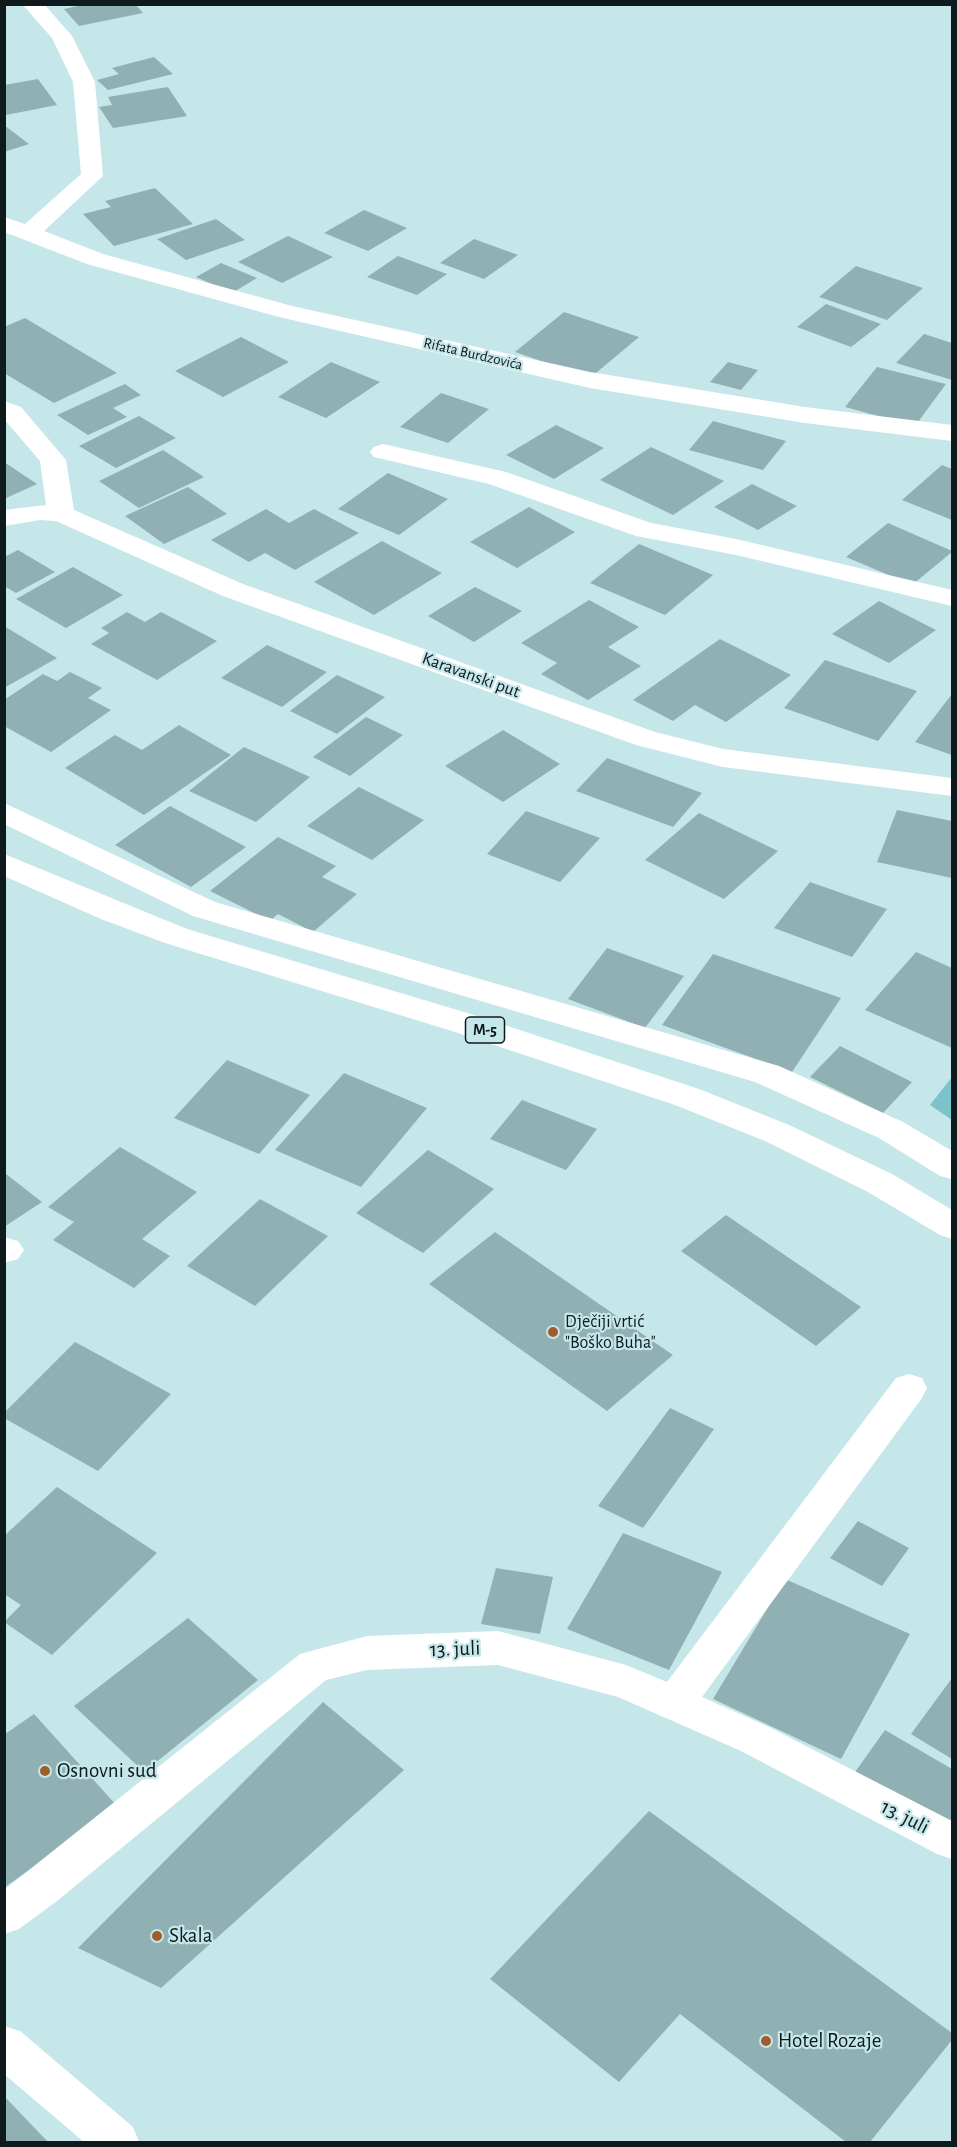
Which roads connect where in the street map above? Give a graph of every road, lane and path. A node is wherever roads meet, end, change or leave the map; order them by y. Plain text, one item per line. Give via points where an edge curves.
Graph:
1 (32, 4) edge
2 (4, 224) edge
3 (28, 234) junction
4 (4, 408) edge
5 (952, 433) edge
6 (383, 452) dead end
7 (61, 514) junction
8 (4, 518) edge
9 (952, 598) edge
10 (952, 787) edge
11 (4, 812) edge
12 (4, 864) edge
13 (952, 1167) edge
14 (952, 1226) edge
15 (909, 1388) dead end
16 (674, 1703) junction
17 (952, 1841) edge
18 (4, 1915) edge
19 (4, 2046) edge
20 (117, 2142) edge

1 - 3 street via 61,36 84,82 92,176
2 - 3 street, Rifata Burdzovića
3 - 5 street, Rifata Burdzovića via 95,259 288,312 590,380 805,415
4 - 7 street via 12,412 53,460
6 - 9 street via 497,478 645,530 736,547
7 - 8 street, Karavanski put via 40,512
7 - 10 street, Karavanski put via 233,590 646,739 723,758
11 - 13 street via 204,909 767,1074 891,1130
12 - 14 street, M-5 via 176,936 464,1023 687,1096 880,1183
15 - 16 street
16 - 17 street, 13. juli via 755,1739
16 - 18 street, 13. juli via 626,1682 498,1648 367,1653 314,1666
19 - 20 street

